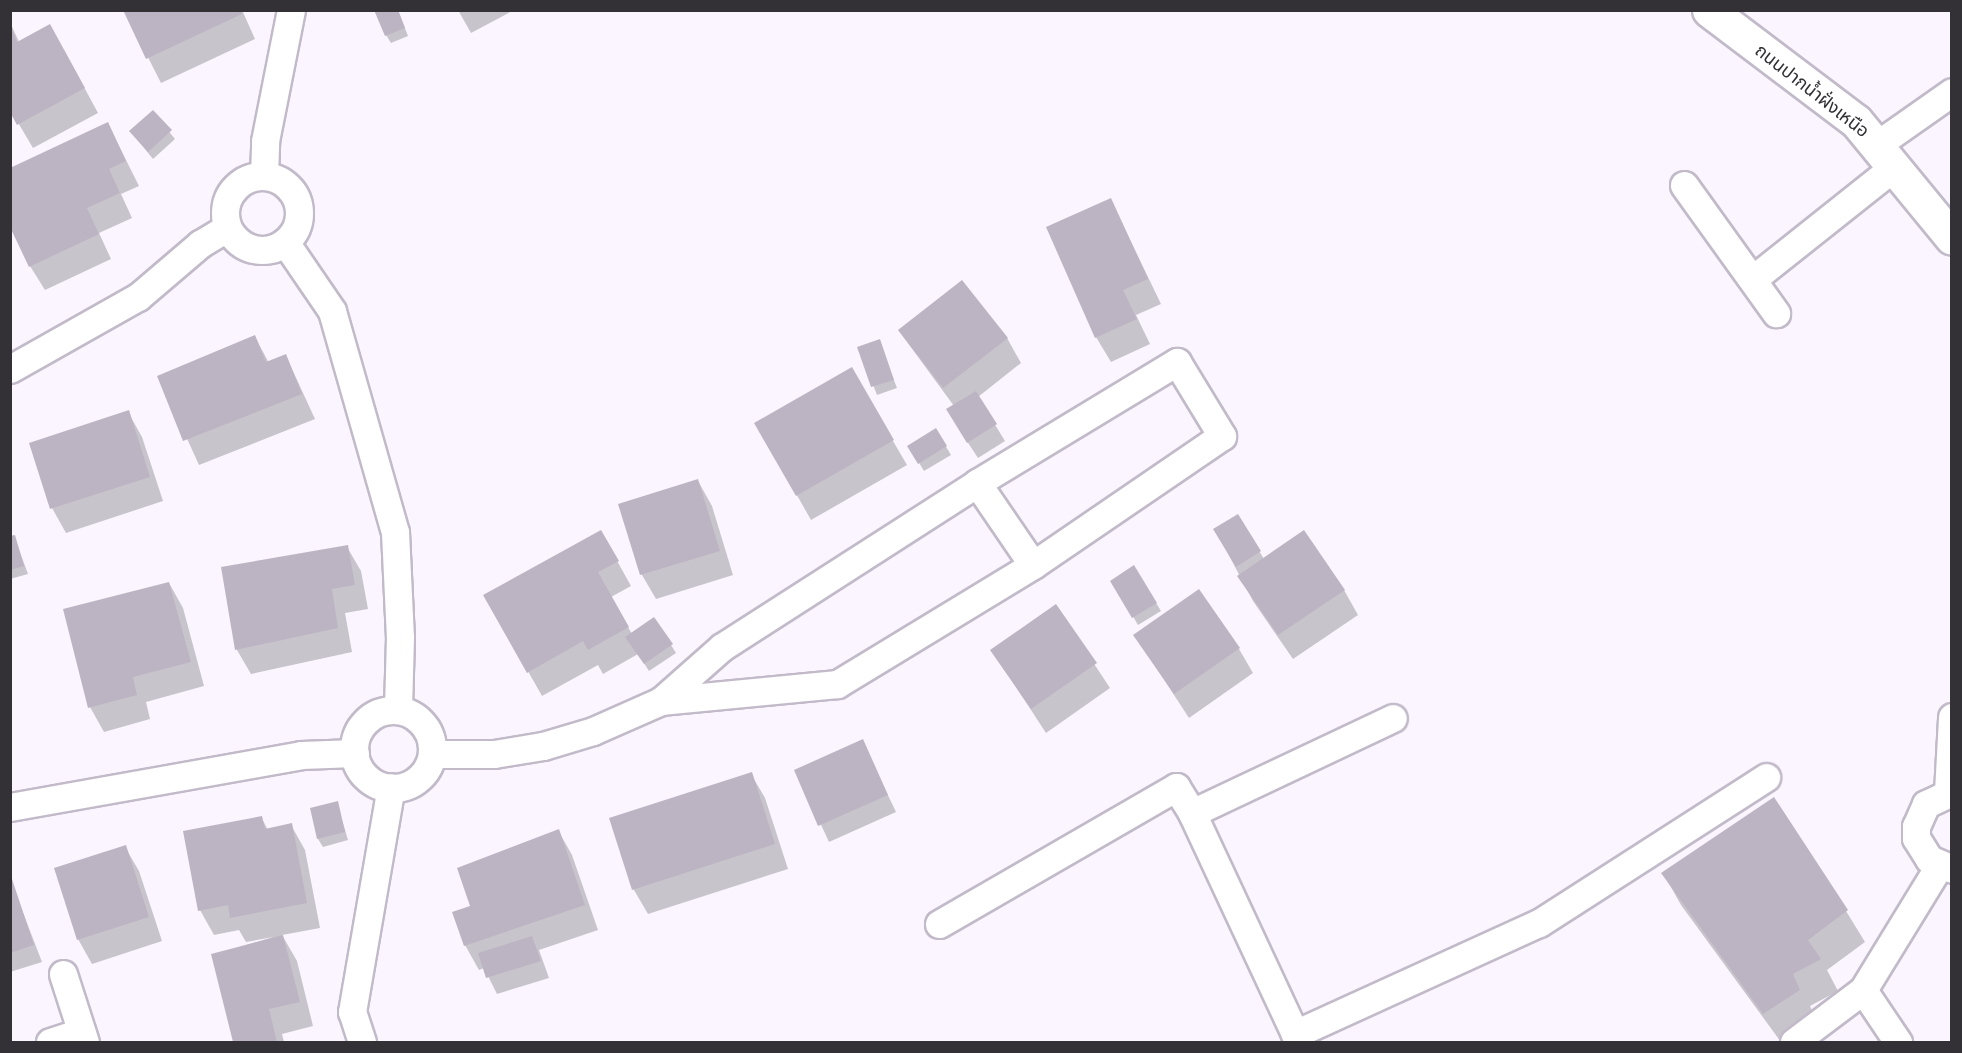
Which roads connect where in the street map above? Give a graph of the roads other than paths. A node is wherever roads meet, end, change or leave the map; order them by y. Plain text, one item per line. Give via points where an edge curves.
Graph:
1 (291, 10) edge
2 (1708, 10) edge
3 (1952, 92) edge
4 (1887, 155) junction
5 (264, 176) junction
6 (1684, 185) dead end
7 (227, 228) junction
8 (1952, 238) edge
9 (285, 242) junction
10 (1753, 279) junction
11 (1776, 313) dead end
12 (10, 369) edge
13 (977, 483) junction
14 (1033, 565) junction
15 (661, 701) junction
16 (398, 710) junction
17 (1393, 718) dead end
18 (1951, 722) edge
19 (355, 753) junction
20 (432, 754) junction
21 (1766, 777) dead end
22 (391, 787) junction
23 (1950, 792) edge
24 (10, 807) edge
25 (1192, 813) junction
26 (1945, 867) edge
27 (939, 924) dead end
28 (63, 974) dead end
29 (1863, 990) junction
30 (83, 1037) edge
31 (1292, 1040) edge
32 (50, 1042) edge
33 (362, 1042) edge
34 (1794, 1042) edge
35 (1898, 1042) edge

1 - 5 street via 266,141
2 - 4 street, ถนนปากน้ำฝั่งเหนือ via 1856,122
3 - 4 street
4 - 8 street, ถนนปากน้ำฝั่งเหนือ
4 - 10 street
5 - 7 street via 252,177 231,192 226,203
5 - 9 street via 286,186 298,206 295,229
6 - 10 street
7 - 9 street via 243,246 255,250 267,250
7 - 12 street via 200,244 138,297
9 - 16 street via 332,311 395,532 400,637
10 - 11 street
13 - 14 street
13 - 14 street via 1177,362 1222,436
13 - 15 street via 722,647
14 - 15 street via 837,684
15 - 20 street via 593,731 543,746 494,754
16 - 19 street via 386,711 366,722 359,731
16 - 20 street via 420,720 432,741
17 - 25 street
18 - 23 street
19 - 22 street via 364,775
19 - 24 street via 301,755
20 - 22 street via 421,776 410,784
21 - 31 street via 1539,923
22 - 33 street via 352,1012
23 - 26 street via 1926,804 1916,826 1921,850
25 - 27 street via 1176,787
25 - 31 street
26 - 29 street
28 - 30 street
29 - 34 street
29 - 35 street
30 - 32 street

